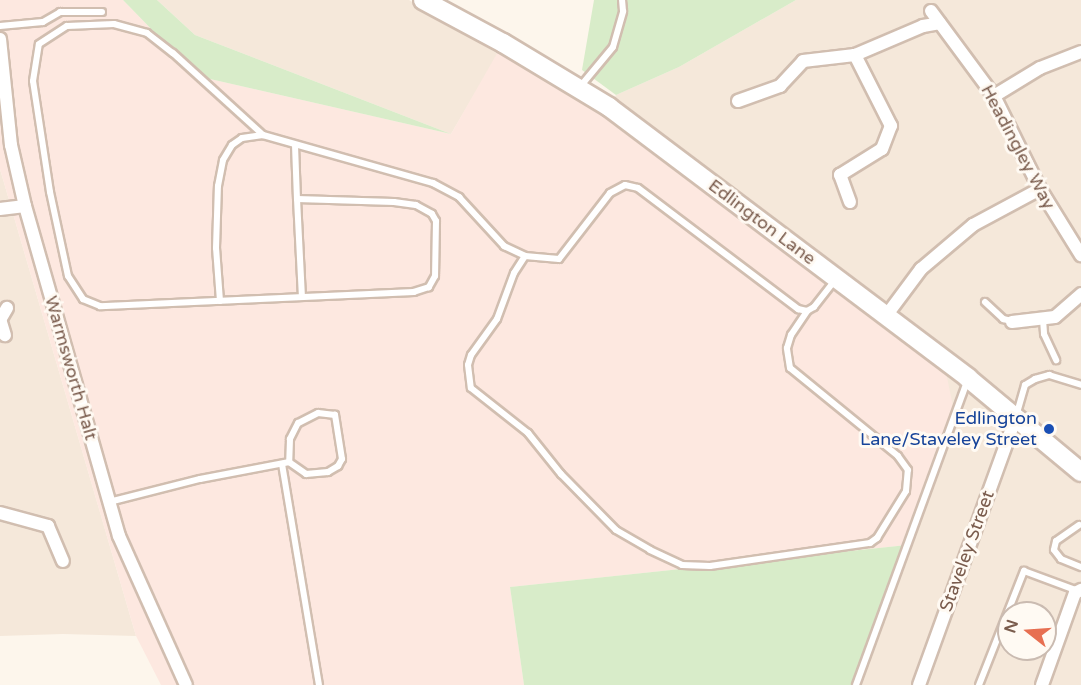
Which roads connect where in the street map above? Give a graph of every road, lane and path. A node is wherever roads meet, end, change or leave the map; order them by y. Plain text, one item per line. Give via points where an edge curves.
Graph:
1 (423, 0) edge
2 (622, 0) edge
3 (931, 11) dead end
4 (102, 12) dead end
5 (940, 23) junction
6 (0, 26) edge
7 (0, 39) edge
8 (1081, 52) edge
9 (855, 55) junction
10 (579, 88) junction
11 (994, 96) junction
12 (738, 101) dead end
13 (263, 135) junction
14 (295, 145) junction
15 (1040, 189) junction
16 (297, 199) junction
17 (850, 202) dead end
18 (25, 206) junction
19 (0, 209) edge
20 (1081, 255) edge
21 (525, 256) junction
22 (836, 279) junction
23 (1081, 294) edge
24 (302, 297) junction
25 (220, 301) junction
26 (985, 302) dead end
27 (7, 308) dead end
28 (807, 310) junction
29 (886, 316) junction
30 (1043, 318) junction
31 (0, 320) edge
32 (1012, 322) joint
33 (5, 335) dead end
34 (1056, 360) dead end
35 (968, 378) junction
36 (1081, 385) edge
37 (1016, 417) junction
38 (286, 463) junction
39 (1081, 472) edge
40 (110, 502) junction
41 (0, 513) edge
42 (1079, 525) dead end
43 (63, 561) dead end
44 (1081, 567) edge
45 (1080, 591) edge
46 (186, 685) edge
47 (319, 685) edge
48 (856, 685) edge
49 (919, 685) edge
50 (979, 685) edge
51 (1042, 685) edge

1 - 10 main road, Edlington Lane
2 - 10 lane via 623,11 613,47
3 - 5 street, Headingley Way
4 - 6 lane via 60,12 44,22
5 - 9 street via 923,26
5 - 11 street, Headingley Way
7 - 18 street, Warmsworth Halt via 11,145
8 - 11 street via 1040,68
9 - 12 street via 803,61 780,87
9 - 17 street via 891,126 882,149 840,175
10 - 22 main road, Edlington Lane
11 - 15 street, Headingley Way
13 - 14 lane
13 - 25 lane via 242,138 223,160 216,248
13 - 25 lane via 147,33 114,24 67,26 39,44 33,81 50,192 68,276 83,299 100,306
14 - 16 lane
14 - 21 lane via 432,183 459,197 504,246
15 - 20 street, Headingley Way
15 - 29 street via 973,225 921,269
16 - 24 lane
16 - 24 lane via 416,205 425,208 436,221 435,276 429,287 414,292
18 - 19 street
18 - 40 street, Warmsworth Halt
21 - 28 lane via 559,260 610,193 625,185 638,188 798,309
21 - 28 lane via 514,273 497,319 471,356 471,388 528,433 561,474 616,530 682,565 710,566 870,543 906,491 908,470 898,456 790,368 787,348 791,334
22 - 28 lane via 814,307
22 - 29 main road, Edlington Lane
23 - 30 street via 1054,317
24 - 25 lane
26 - 32 lane
27 - 31 street
29 - 35 main road, Edlington Lane
30 - 32 street
30 - 34 lane via 1044,334
31 - 33 street
35 - 37 main road, Edlington Lane
35 - 48 lane
36 - 37 lane via 1049,375 1035,379 1025,385
37 - 39 main road, Edlington Lane
37 - 49 street, Staveley Street
38 - 38 lane via 306,474 328,472 338,466 343,455 335,415 318,413 298,423 290,439
38 - 40 lane
38 - 47 lane
40 - 46 street, Warmsworth Halt via 119,537
41 - 43 street via 48,526
42 - 44 lane via 1056,541 1054,550 1061,559
45 - 50 lane via 1024,571
45 - 51 street via 1075,593

